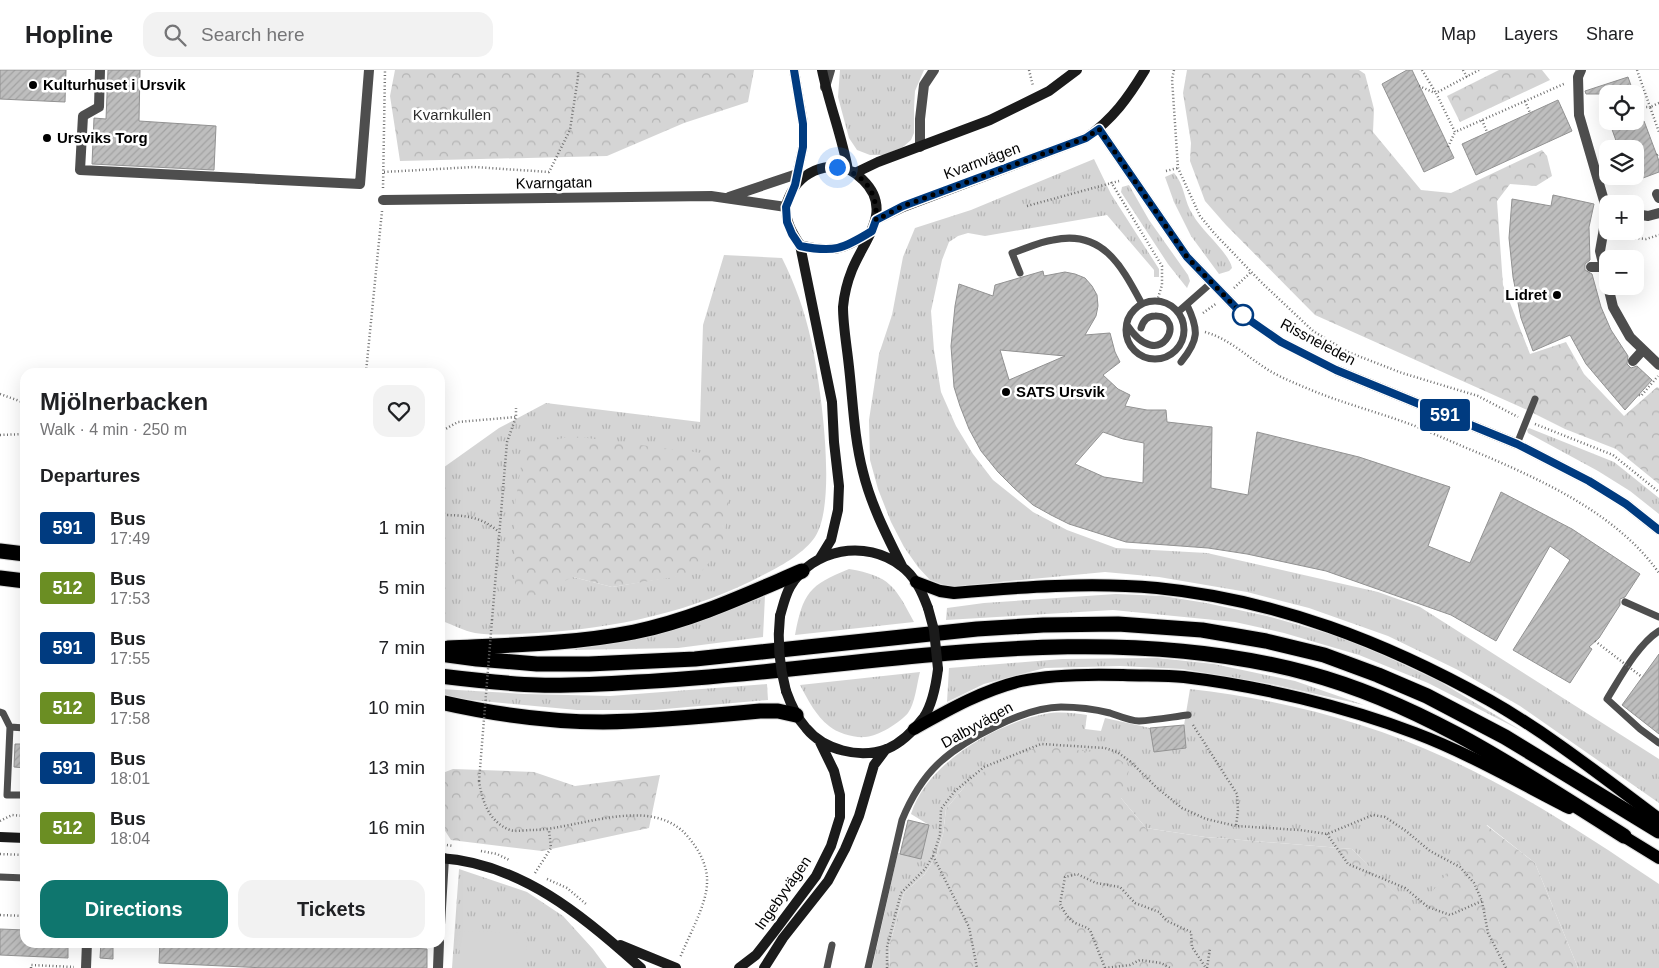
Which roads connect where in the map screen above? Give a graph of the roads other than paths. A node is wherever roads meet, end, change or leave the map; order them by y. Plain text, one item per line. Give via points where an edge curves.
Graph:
1 (100, 70) edge
2 (369, 70) edge
3 (794, 70) edge
4 (822, 70) edge
5 (830, 70) edge
6 (934, 70) edge
7 (1077, 70) edge
8 (1145, 70) edge
9 (1580, 74) edge
10 (825, 87) junction
11 (1099, 129) junction
12 (920, 147) junction
13 (852, 172) junction
14 (797, 174) junction
15 (795, 185) junction
16 (1602, 195) edge
17 (726, 198) junction
18 (383, 200) road end
19 (786, 207) junction
20 (1659, 213) edge
21 (1644, 215) edge
22 (876, 220) junction
23 (872, 231) junction
24 (800, 246) junction
25 (1591, 267) dead end
26 (1599, 267) edge
27 (1020, 273) dead end
28 (1211, 283) junction
29 (1610, 295) edge
30 (1142, 304) junction
31 (1187, 305) junction
32 (1178, 312) junction
33 (1126, 324) junction
34 (1141, 328) dead end
35 (1643, 350) junction
36 (1181, 362) dead end
37 (1633, 362) dead end
38 (1659, 365) edge
39 (1535, 399) dead end
40 (1517, 444) junction
41 (1659, 530) edge
42 (0, 551) edge
43 (20, 553) edge
44 (820, 558) junction
45 (902, 566) junction
46 (802, 571) junction
47 (0, 578) edge
48 (20, 580) edge
49 (916, 582) junction
50 (1625, 602) dead end
51 (1659, 617) edge
52 (1659, 630) edge
53 (445, 649) edge
54 (445, 655) edge
55 (445, 677) edge
56 (445, 703) edge
57 (0, 712) edge
58 (796, 715) junction
59 (1188, 715) road end
60 (10, 727) junction
61 (20, 728) edge
62 (914, 729) junction
63 (819, 740) junction
64 (1659, 743) edge
65 (886, 749) junction
66 (7, 794) junction
67 (20, 795) edge
68 (0, 800) edge
69 (1659, 819) edge
70 (1659, 831) edge
71 (0, 836) edge
72 (1624, 836) junction
73 (20, 838) edge
74 (445, 858) edge
75 (1659, 858) edge
76 (0, 877) edge
77 (20, 878) edge
78 (612, 941) junction
79 (832, 945) dead end
80 (87, 948) edge
81 (439, 948) edge
82 (678, 964) edge
83 (86, 968) edge
84 (438, 968) edge
85 (641, 968) edge
86 (739, 968) edge
87 (764, 968) edge
88 (827, 968) edge
89 (868, 968) edge

1 - 2 street via 98,107 83,116 80,170 360,184
3 - 14 street via 803,124 803,147
4 - 10 street
5 - 10 street
6 - 12 street via 924,85
7 - 12 street via 1049,91 990,120
8 - 11 street via 1123,105
9 - 16 street via 1580,115
10 - 13 street
11 - 22 street, Kvarnvägen via 1086,138 903,206
11 - 28 street, Rissneleden via 1187,257
12 - 13 street
13 - 15 street via 825,167 813,170
13 - 22 street via 871,190
14 - 15 street
14 - 17 street
15 - 19 street
17 - 18 street, Kvarngatan
17 - 19 street, Kvarngatan
19 - 24 street via 787,222
20 - 21 street
22 - 23 street
23 - 24 street via 840,249
23 - 45 street via 852,270 843,306 857,444 863,473 871,500
24 - 44 street via 832,402 839,486 838,510 831,540
25 - 26 street
27 - 30 lane via 1012,253 1070,237 1087,241 1106,250 1122,268
28 - 31 lane
28 - 40 street, Rissneleden via 1245,317 1281,342 1336,370
29 - 35 street via 1613,307 1630,337
30 - 32 lane via 1158,301
30 - 33 lane
31 - 32 lane
31 - 36 lane via 1195,322 1196,338
32 - 33 lane via 1183,324 1183,337 1178,348 1155,360 1132,349
33 - 34 lane via 1134,336 1151,345 1160,345 1170,334 1166,320 1157,316 1148,318
35 - 37 street
35 - 38 street
39 - 40 lane
40 - 41 street, Rissneleden via 1589,481
42 - 43 highway
44 - 45 street via 834,552 862,550 874,552
44 - 46 street
45 - 49 street
46 - 53 highway via 688,618 636,632 550,644
46 - 58 street, bridge via 791,586 780,616 778,638 778,657
47 - 48 highway
49 - 62 street, bridge via 934,630 938,669 932,699 925,716
49 - 69 main road via 954,593 1043,587 1157,588 1225,598 1295,615 1356,635 1490,701
50 - 51 lane
52 - 64 lane via 1638,652 1607,699
54 - 70 highway via 537,664 589,664 695,659 1043,625 1118,624 1202,630 1324,655 1427,696 1505,737
55 - 72 highway via 538,685 589,684 698,679 981,650 1089,646 1194,651 1254,660 1372,694 1487,750
56 - 58 highway via 509,714 595,722 760,711
57 - 60 lane via 4,713
58 - 63 street
59 - 89 lane, Dalbyvägen via 1138,721 1085,708 1034,710 1008,720 955,750 922,782 908,803
60 - 61 lane
60 - 66 lane
62 - 65 street
62 - 72 main road via 988,692 1022,681 1069,675 1182,677 1296,698 1408,730
63 - 65 street via 855,753
63 - 86 street, Ingebyvägen via 834,771 840,794 840,817 831,846 816,876 774,932 756,955
65 - 87 street, Ingebyvägen via 874,765 859,816 828,881
66 - 67 lane
66 - 68 lane
71 - 73 street
72 - 75 main road
74 - 78 street via 494,868 531,883
76 - 77 lane
78 - 82 street
78 - 85 street
79 - 88 lane
80 - 83 street
81 - 84 street

